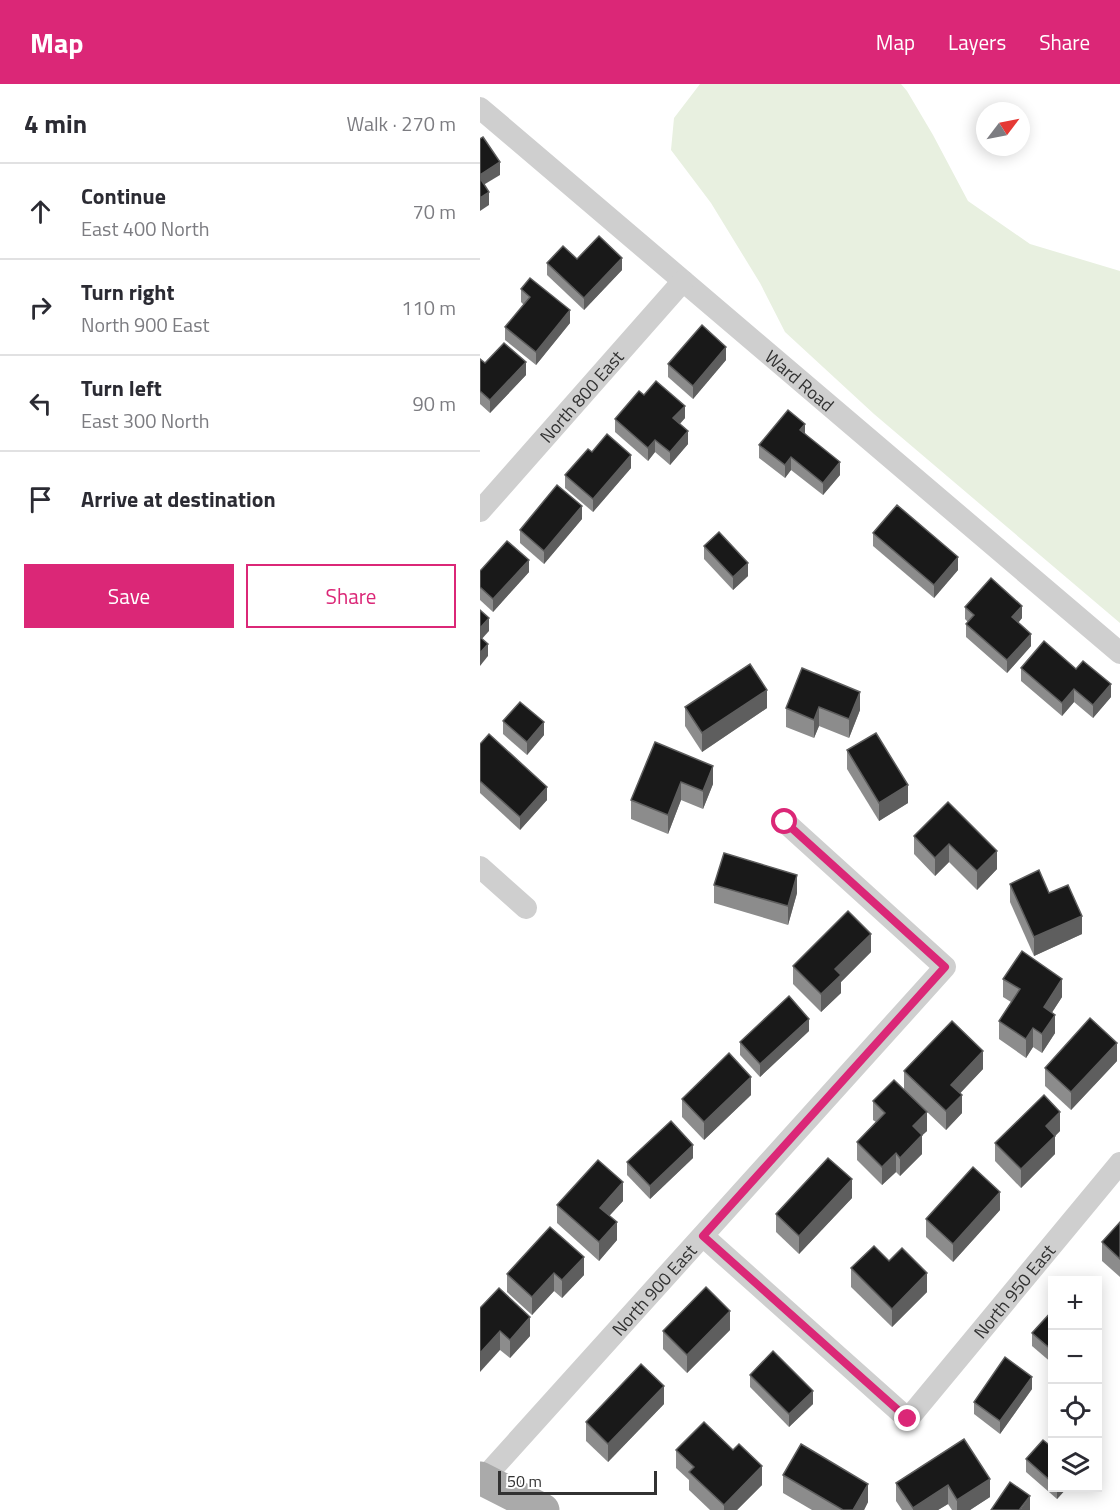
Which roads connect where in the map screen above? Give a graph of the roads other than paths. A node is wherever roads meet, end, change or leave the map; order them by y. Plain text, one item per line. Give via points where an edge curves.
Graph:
1 (480, 108) edge
2 (683, 281) junction
3 (480, 511) edge
4 (1120, 653) edge
5 (785, 822) dead end
6 (480, 867) edge
7 (526, 908) dead end
8 (1120, 1163) edge
9 (703, 1236) junction
10 (482, 1478) edge
11 (543, 1510) edge

1 - 2 street, Ward Road
2 - 3 street, North 800 East
2 - 4 street, Ward Road
5 - 9 street, North 900 East via 945,967
6 - 7 street
8 - 9 street, North 950 East via 908,1419
9 - 10 street, North 900 East
10 - 11 main road

